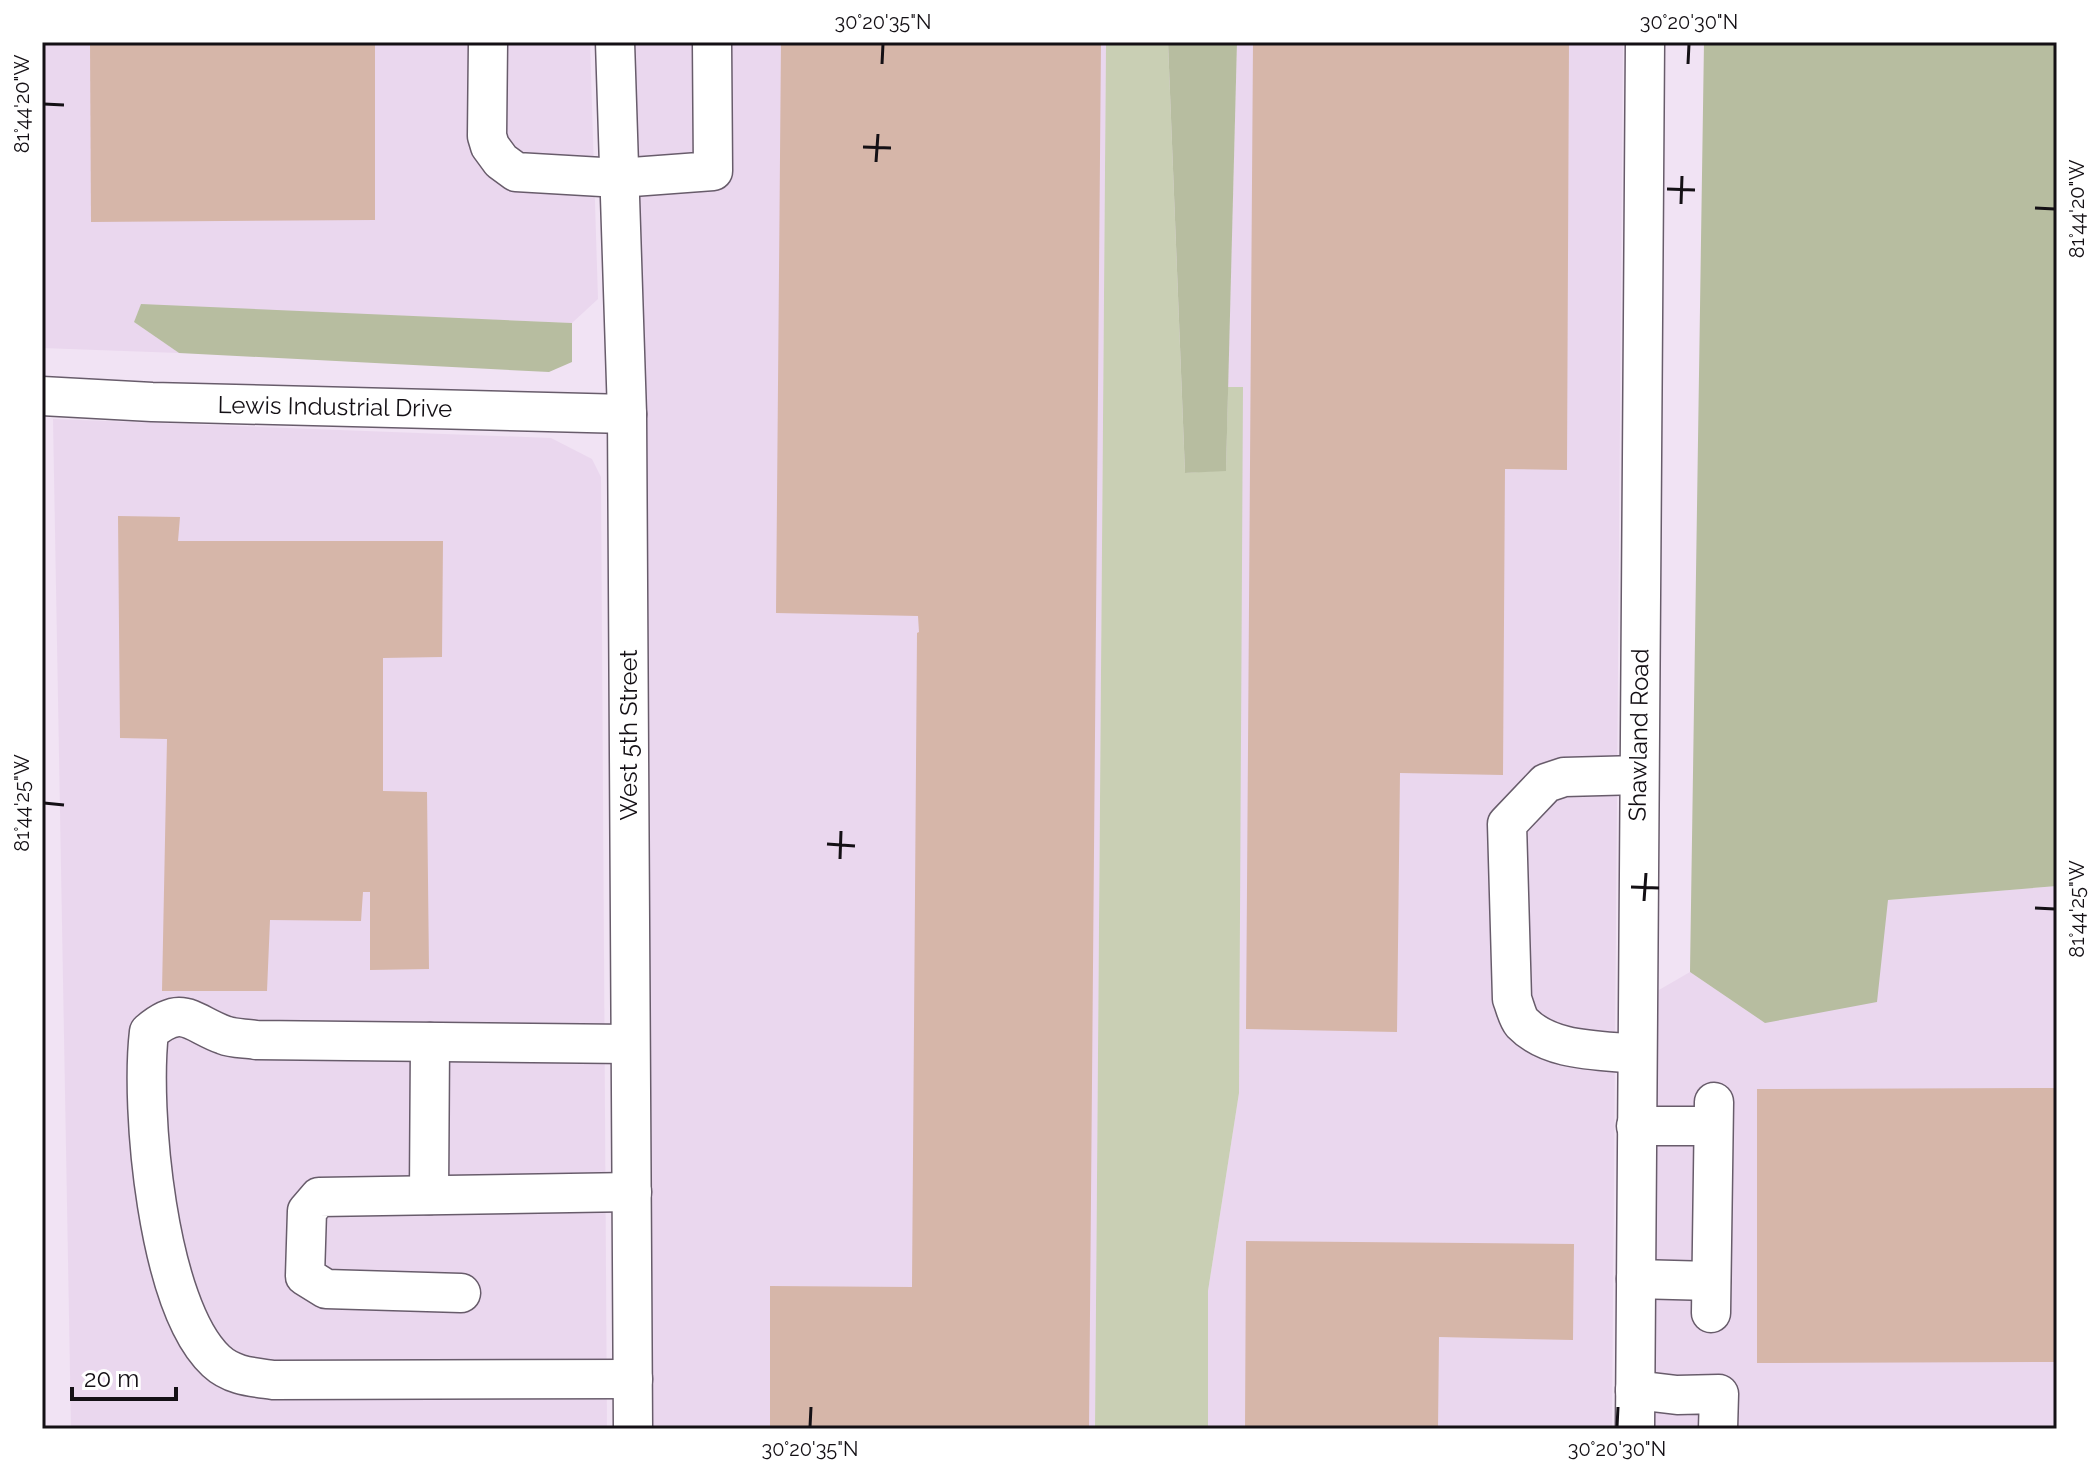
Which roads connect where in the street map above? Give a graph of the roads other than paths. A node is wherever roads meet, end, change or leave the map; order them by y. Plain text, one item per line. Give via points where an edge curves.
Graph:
1 (488, 42) edge
2 (615, 42) edge
3 (712, 42) edge
4 (1645, 42) edge
5 (619, 178) junction
6 (42, 396) edge
7 (627, 414) junction
8 (1639, 775) junction
9 (430, 1042) junction
10 (630, 1044) junction
11 (1637, 1054) junction
12 (1636, 1126) junction
13 (632, 1192) junction
14 (429, 1195) junction
15 (1636, 1279) junction
16 (461, 1293) dead end
17 (633, 1379) junction
18 (1635, 1390) junction
19 (633, 1429) edge
20 (1635, 1429) edge
21 (1718, 1429) edge

1 - 5 street via 487,136 501,161 516,172
2 - 5 street, West 5th Street
3 - 5 street via 713,171
4 - 8 street, Shawland Road
5 - 7 street, West 5th Street
6 - 7 street, Lewis Industrial Drive
7 - 10 street, West 5th Street
8 - 11 street, Shawland Road
8 - 11 street via 1564,777 1546,783 1507,824 1512,999 1520,1021 1548,1041
9 - 10 street
9 - 14 street
9 - 17 street via 256,1040 225,1036 184,1017 165,1018 149,1032 147,1139 166,1252 190,1324 216,1361 239,1375 273,1380
10 - 13 street, West 5th Street
11 - 12 street, Shawland Road
12 - 15 street, Shawland Road
12 - 15 street via 1714,1114 1711,1297
13 - 14 street
13 - 17 street, West 5th Street
14 - 16 street via 319,1197 307,1211 305,1276 326,1289
15 - 18 street, Shawland Road
17 - 19 street, West 5th Street
18 - 20 street, Shawland Road
18 - 21 street via 1719,1394

